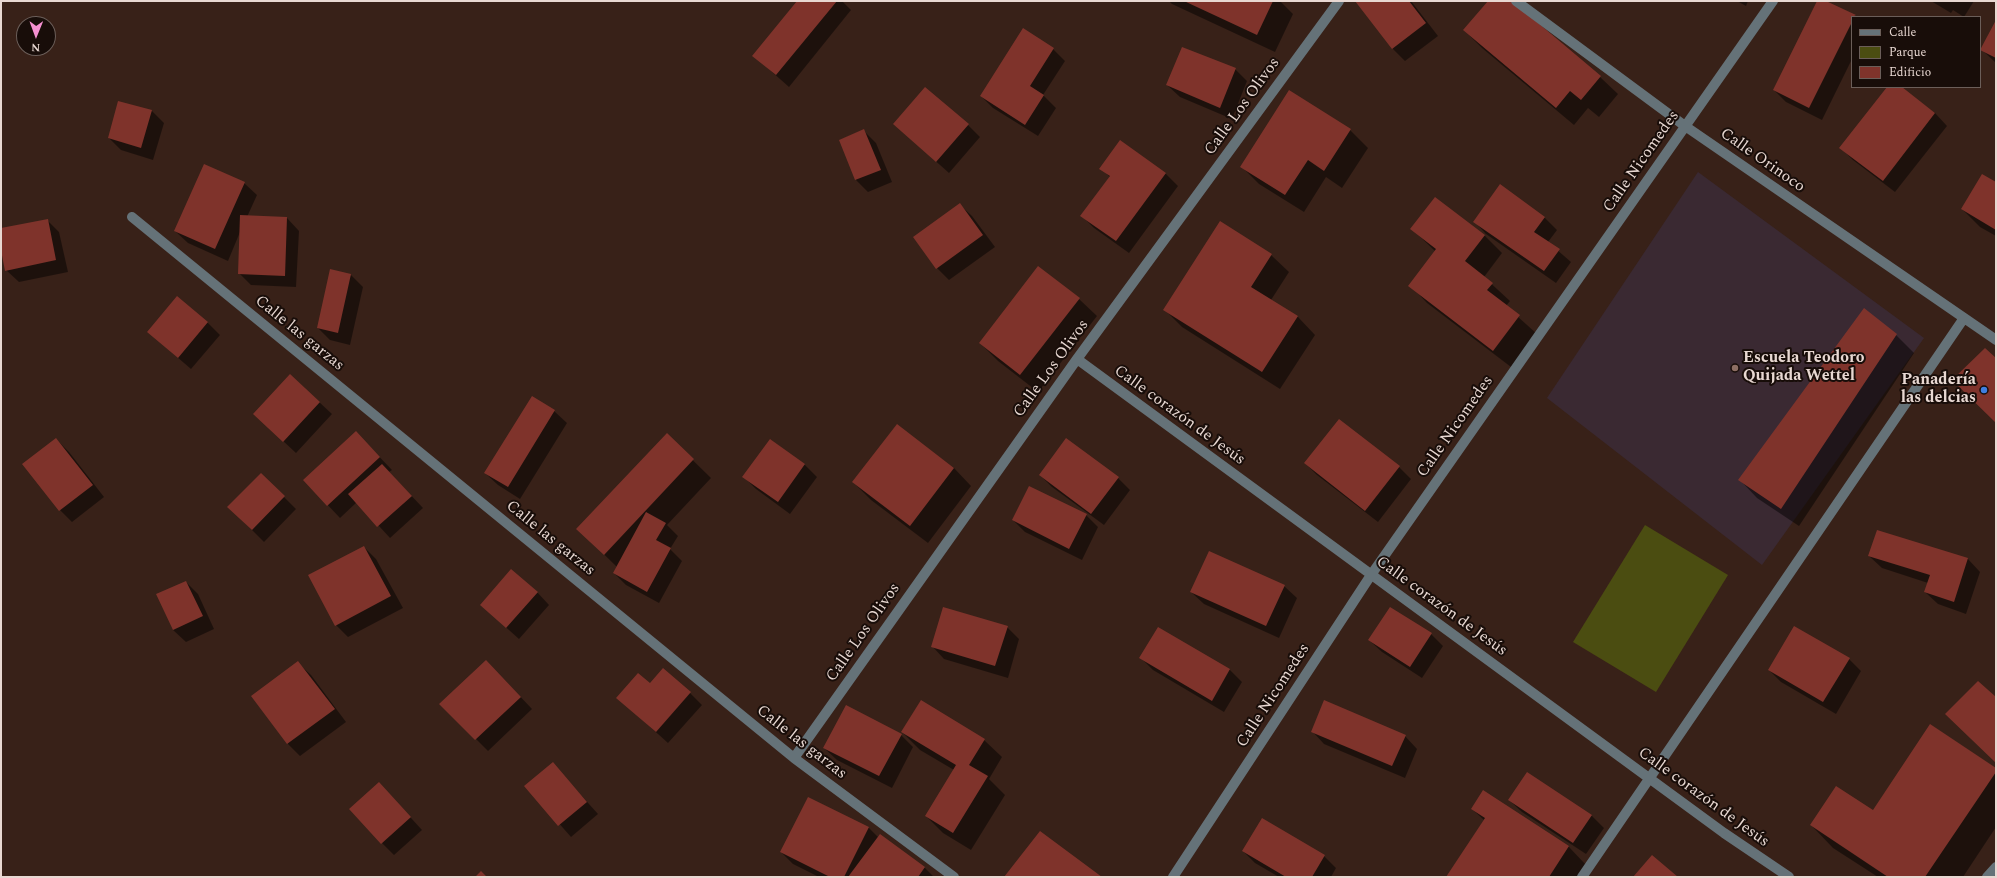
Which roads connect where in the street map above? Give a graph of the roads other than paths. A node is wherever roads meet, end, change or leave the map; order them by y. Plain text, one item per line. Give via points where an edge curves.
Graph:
1 (1339, 1) edge
2 (1516, 1) edge
3 (1773, 1) edge
4 (1685, 126) junction
5 (132, 217) dead end
6 (1964, 318) junction
7 (1996, 340) edge
8 (1077, 359) junction
9 (1371, 575) junction
10 (794, 758) junction
11 (1649, 778) junction
12 (1996, 867) edge
13 (954, 877) edge
14 (1173, 877) edge
15 (1582, 877) edge
16 (1789, 877) edge
17 (1987, 877) edge

1 - 8 street, Calle Los Olivos
2 - 4 street, Calle Orinoco
3 - 4 street, Calle Nicomedes
4 - 6 street, Calle Orinoco
4 - 9 street, Calle Nicomedes
5 - 10 street, Calle las garzas
6 - 7 street, Calle Orinoco
6 - 11 street
8 - 9 street, Calle corazón de Jesús
8 - 10 street, Calle Los Olivos
9 - 11 street, Calle corazón de Jesús
9 - 14 street, Calle Nicomedes
10 - 13 street, Calle las garzas
11 - 15 street
11 - 16 street, Calle corazón de Jesús
12 - 17 street

